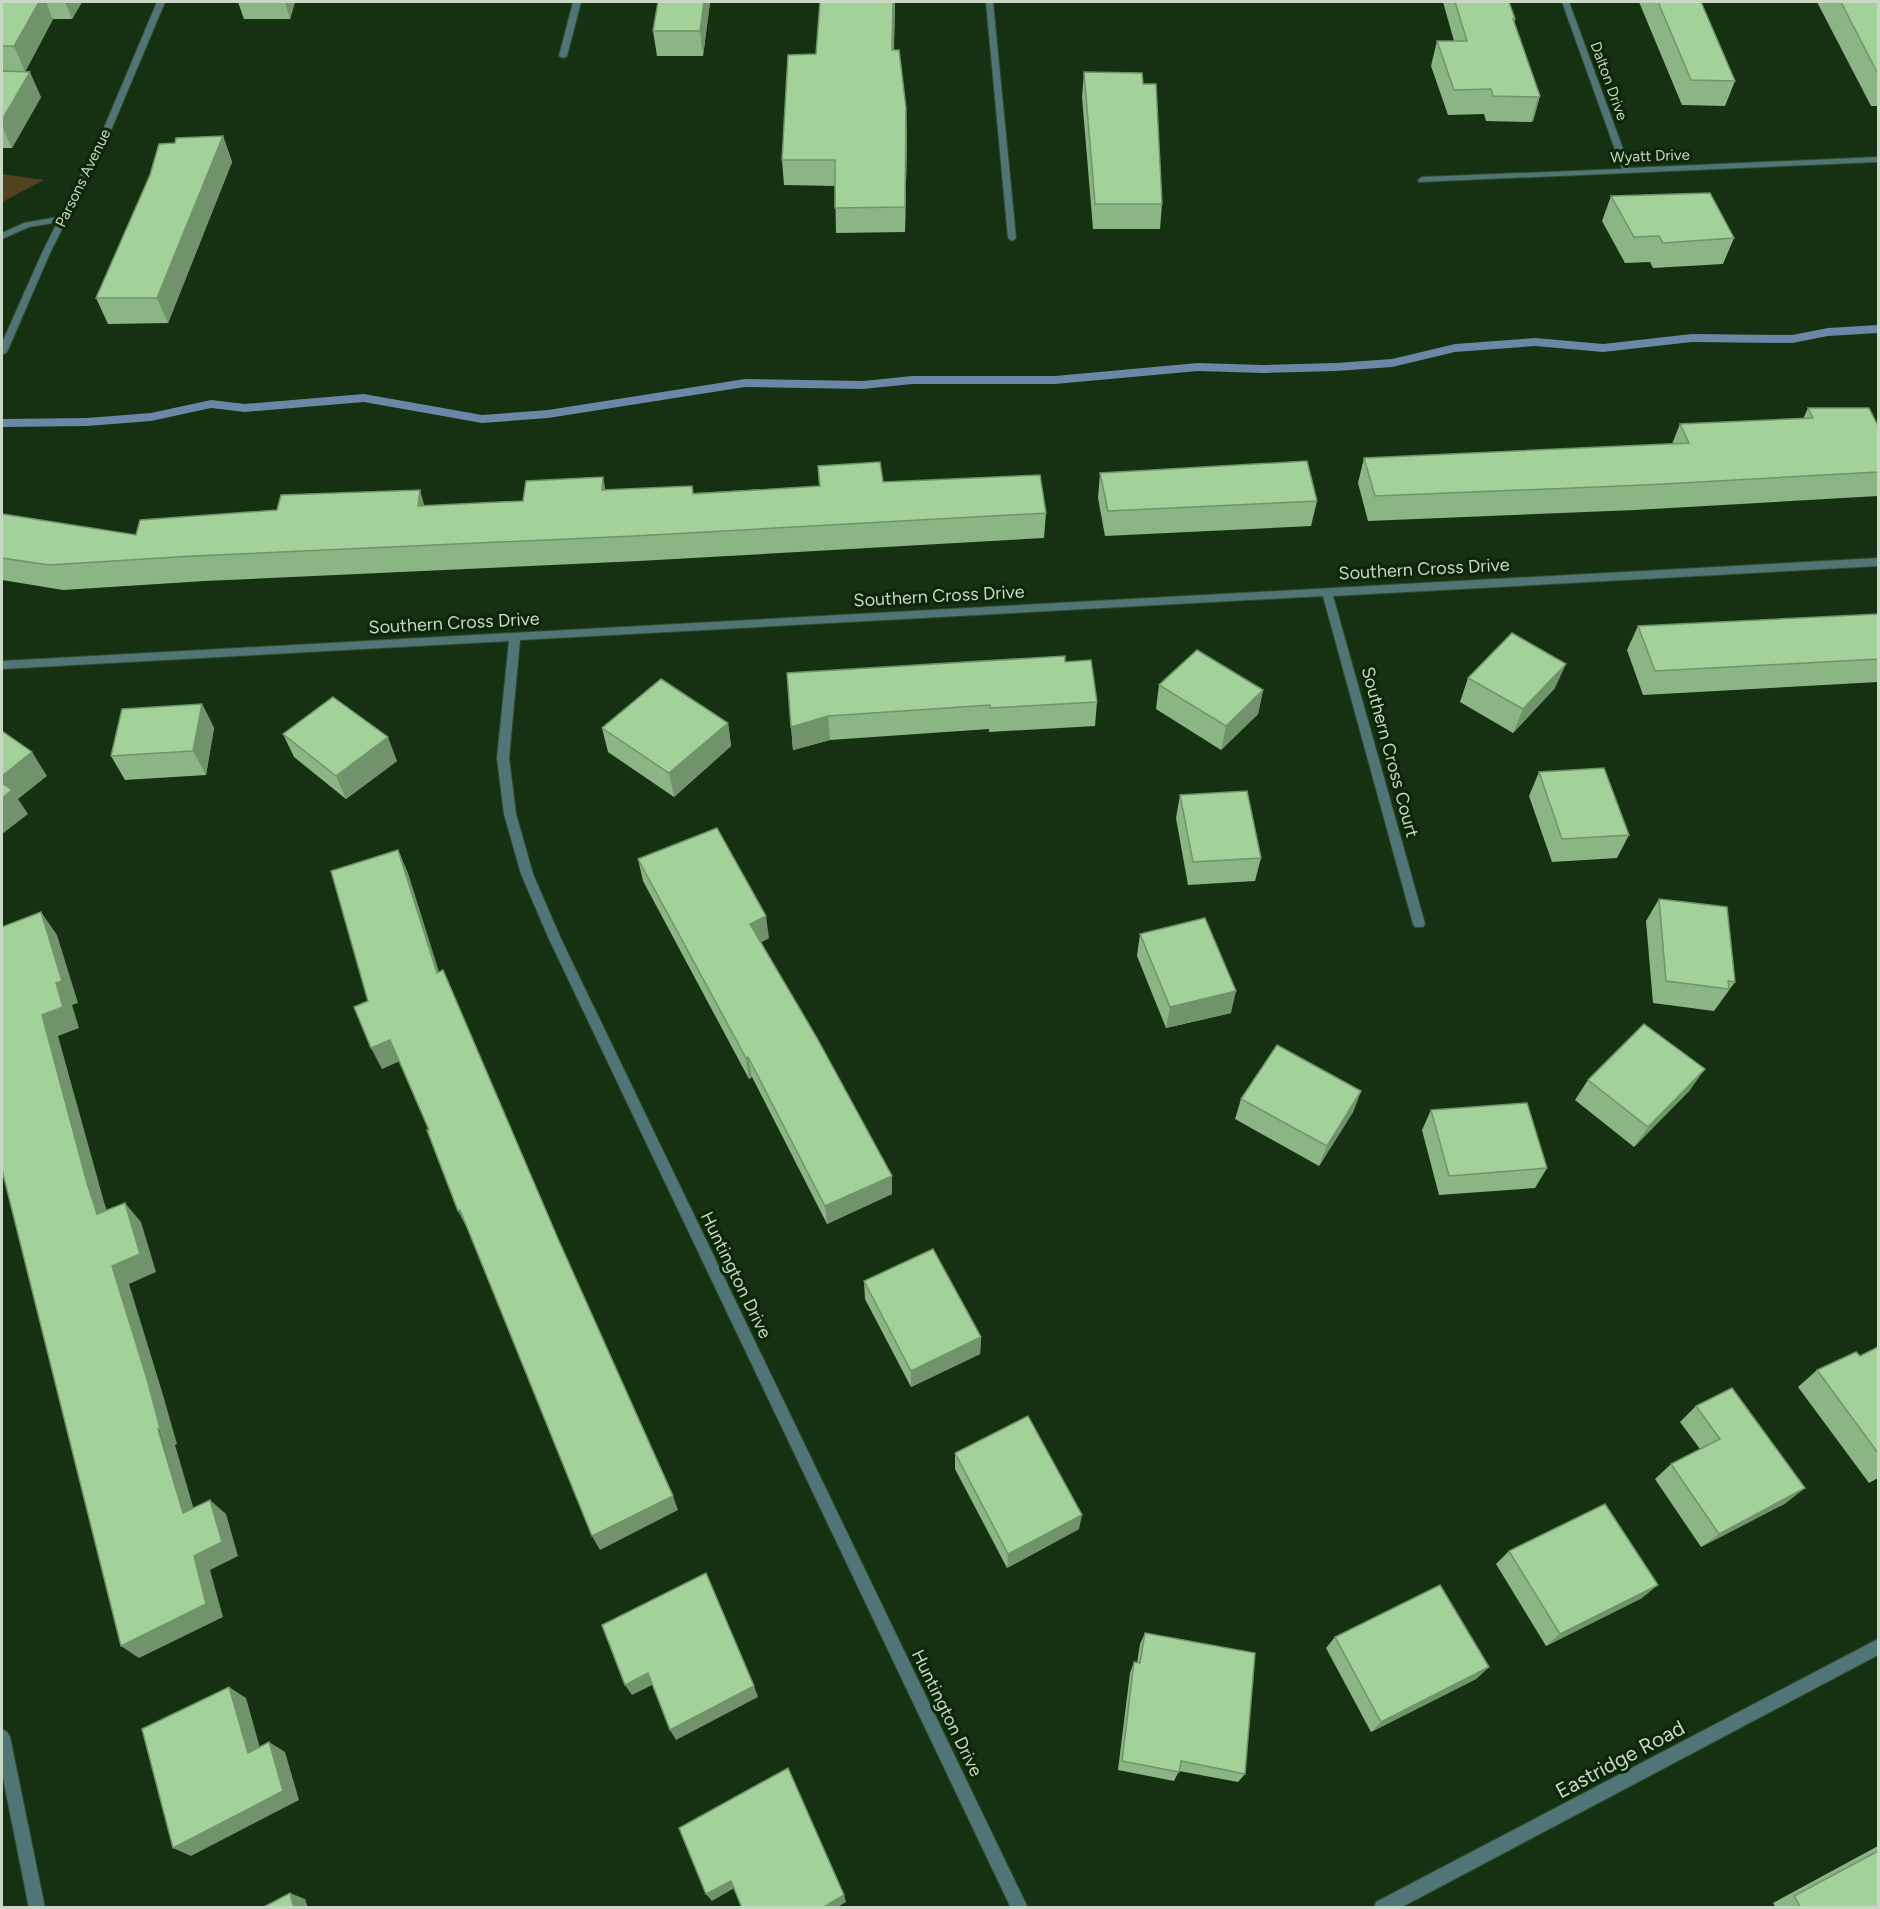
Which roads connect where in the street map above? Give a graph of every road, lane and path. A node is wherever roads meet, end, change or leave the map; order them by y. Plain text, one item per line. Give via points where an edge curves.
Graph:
1 (161, 2) edge
2 (577, 2) edge
3 (989, 2) edge
4 (1564, 2) edge
5 (563, 56) dead end
6 (1878, 160) edge
7 (1627, 171) junction
8 (1422, 180) dead end
9 (63, 219) junction
10 (2, 236) edge
11 (1012, 238) dead end
12 (2, 350) edge
13 (1878, 562) edge
14 (1327, 591) junction
15 (515, 636) junction
16 (2, 666) edge
17 (1419, 924) dead end
18 (1878, 1647) edge
19 (2, 1737) edge
20 (37, 1908) edge
21 (1020, 1908) edge
22 (1382, 1908) edge

1 - 9 street, Parsons Avenue via 105,135
2 - 5 street
3 - 11 street
4 - 7 street, Dalton Drive
6 - 7 street, Wyatt Drive
7 - 8 street, Wyatt Drive
9 - 10 street via 27,225
9 - 12 street, Parsons Avenue
13 - 14 street, Southern Cross Drive
14 - 15 street, Southern Cross Drive
14 - 17 street, Southern Cross Court
15 - 16 street, Southern Cross Drive
15 - 21 street, Huntington Drive via 503,758 510,814 527,874
18 - 22 street, Eastridge Road
19 - 20 street

